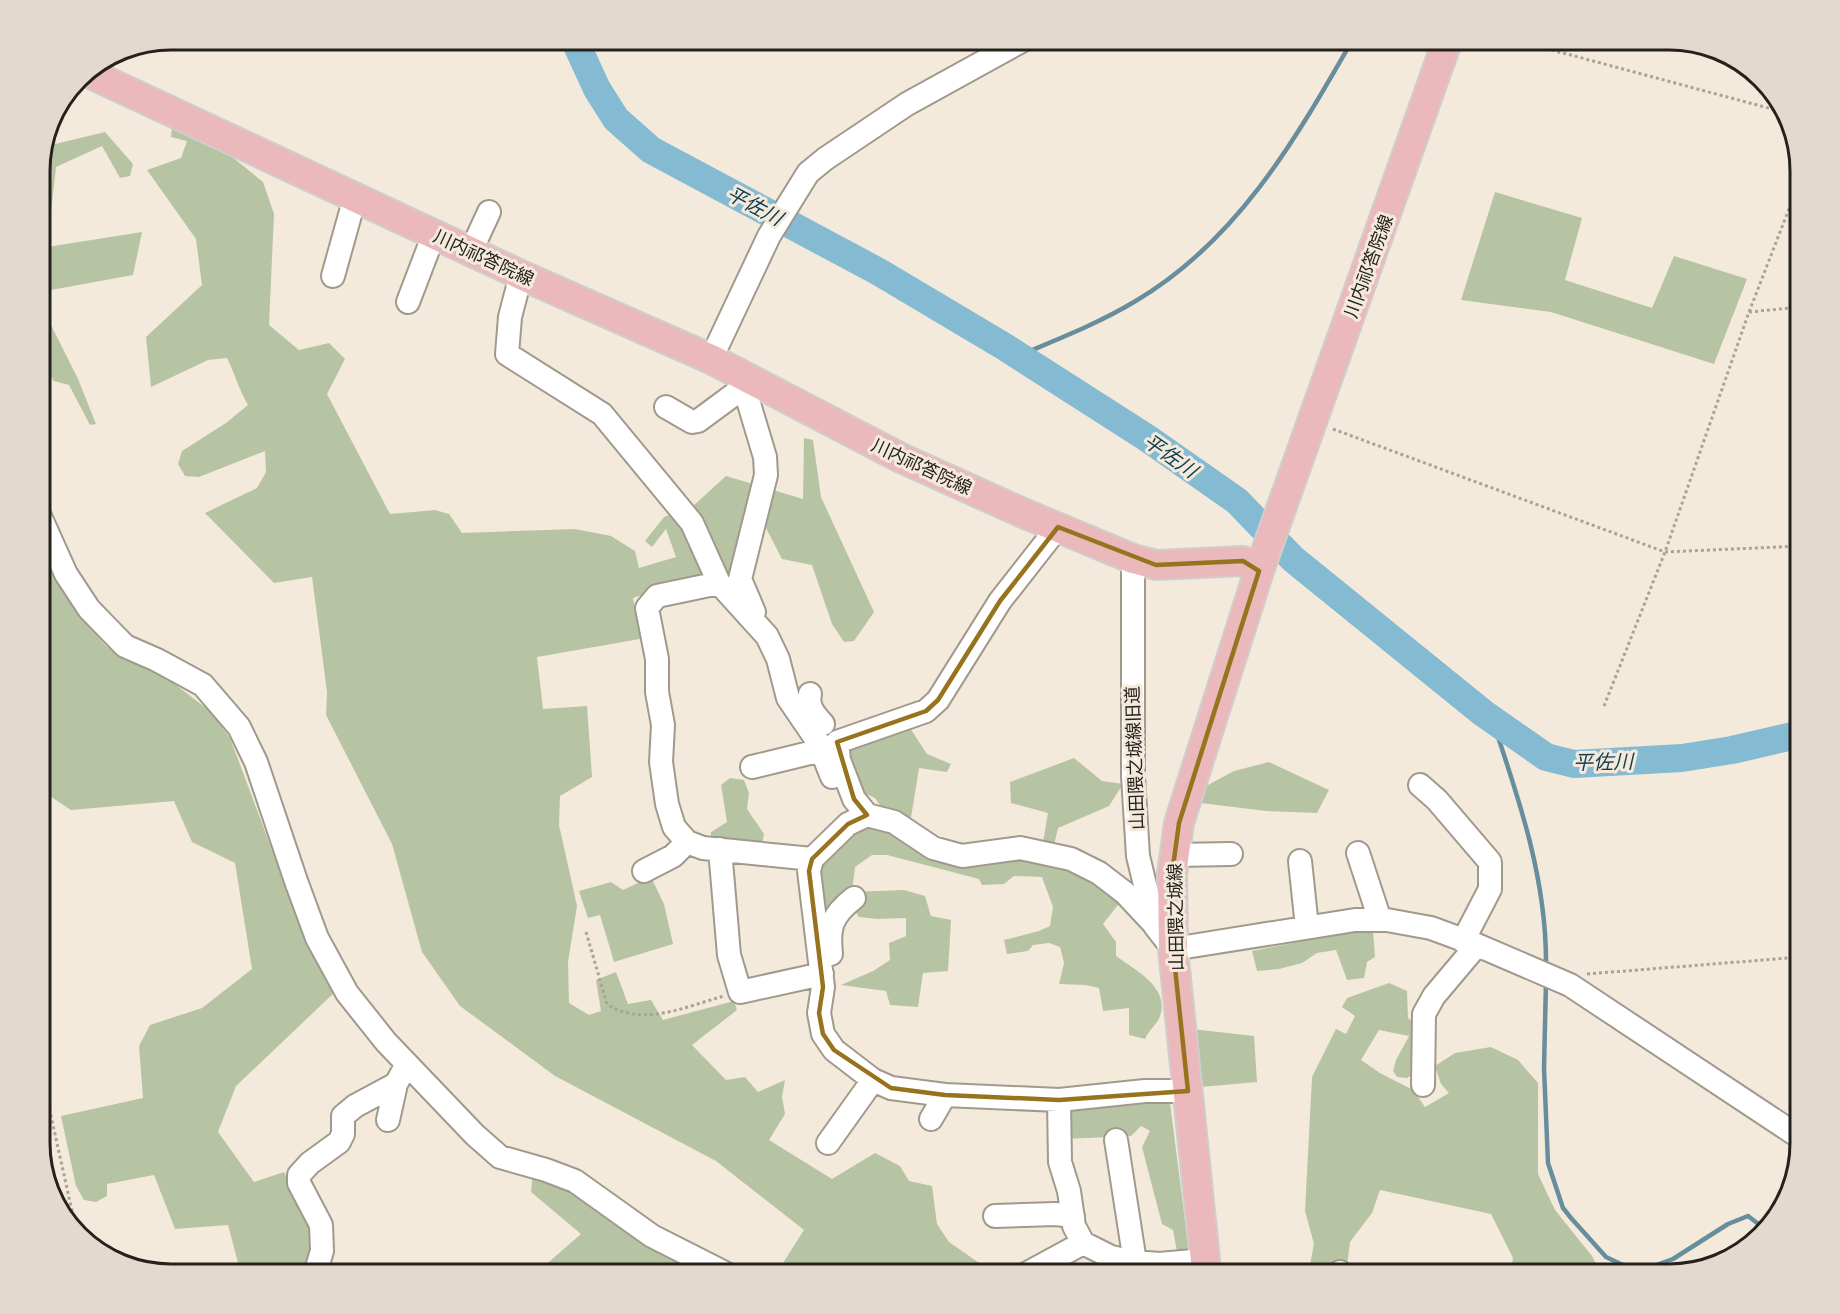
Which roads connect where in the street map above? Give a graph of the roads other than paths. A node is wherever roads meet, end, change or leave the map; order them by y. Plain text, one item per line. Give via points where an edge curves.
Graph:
1 (1005, 50) edge
2 (1444, 50) edge
3 (96, 76) edge
4 (355, 197) junction
5 (489, 212) dead end
6 (434, 234) junction
7 (471, 251) junction
8 (521, 275) junction
9 (333, 276) dead end
10 (408, 302) dead end
11 (711, 359) junction
12 (745, 382) junction
13 (666, 407) dead end
14 (1059, 526) junction
15 (50, 538) edge
16 (1133, 559) junction
17 (1262, 562) junction
18 (719, 583) junction
19 (767, 636) junction
20 (810, 694) dead end
21 (829, 746) junction
22 (752, 767) dead end
23 (1420, 785) dead end
24 (860, 818) junction
25 (687, 842) junction
26 (720, 849) junction
27 (1358, 853) dead end
28 (1232, 854) dead end
29 (1174, 855) junction
30 (812, 859) junction
31 (1300, 861) dead end
32 (644, 871) dead end
33 (798, 889) dead end
34 (854, 898) dead end
35 (1380, 920) junction
36 (1155, 926) junction
37 (1307, 927) junction
38 (816, 932) junction
39 (1470, 943) junction
40 (1173, 949) junction
41 (821, 969) junction
42 (407, 1064) junction
43 (873, 1080) junction
44 (396, 1084) junction
45 (1423, 1085) dead end
46 (1188, 1091) junction
47 (945, 1095) junction
48 (1059, 1100) junction
49 (931, 1119) dead end
50 (388, 1120) dead end
51 (1790, 1131) edge
52 (1116, 1140) dead end
53 (828, 1143) dead end
54 (995, 1216) dead end
55 (1072, 1216) junction
56 (1083, 1243) junction
57 (1135, 1262) junction
58 (318, 1264) edge
59 (707, 1264) edge
60 (1044, 1264) edge
61 (1160, 1264) edge
62 (1205, 1264) edge

1 - 11 street via 907,104 808,173 769,236
2 - 17 main road, 川内祁答院線
3 - 4 main road, 川内祁答院線
4 - 6 main road, 川内祁答院線
4 - 9 street
5 - 7 street
6 - 7 main road, 川内祁答院線
6 - 10 street
7 - 8 main road, 川内祁答院線
8 - 11 main road, 川内祁答院線
8 - 18 street via 510,317 507,354 602,414 692,523
11 - 12 main road, 川内祁答院線
12 - 13 street via 698,421 692,422
12 - 14 main road, 川内祁答院線 via 901,458
12 - 19 street via 766,475 740,579
14 - 16 main road, 川内祁答院線
14 - 21 street via 1000,601 938,700 926,711
15 - 42 street via 88,609 125,646 203,685 239,727 256,762 317,938 347,993
16 - 17 main road, 川内祁答院線 via 1156,565
16 - 36 street, 山田隈之城線旧道 via 1133,776 1138,856
17 - 29 main road, 山田隈之城線 via 1179,823
18 - 19 street
18 - 25 street via 657,596 647,608 657,659 657,692 663,724 661,762 667,804 674,827
19 - 21 street via 778,659 788,698 818,742
20 - 21 street via 808,702
21 - 22 street
21 - 24 street via 839,760
23 - 39 street via 1490,862 1490,889
24 - 30 street via 848,824
24 - 36 street via 894,822 933,848 962,856 1020,848 1071,859 1099,873 1125,893
25 - 26 street
25 - 32 street via 673,856
26 - 30 street
26 - 41 street via 729,955 740,992
27 - 35 street
28 - 29 street
29 - 40 main road, 山田隈之城線
30 - 38 street via 809,871
31 - 37 street
33 - 38 street via 805,926
34 - 41 street via 833,921 829,936 831,959
35 - 37 street
35 - 39 street via 1431,928
36 - 40 street, 山田隈之城線旧道
37 - 40 street
38 - 41 street
39 - 45 street via 1424,1014
39 - 51 street via 1554,977
40 - 46 main road, 山田隈之城線
41 - 43 street via 822,1034 834,1050
42 - 44 street
42 - 59 street via 500,1157 575,1181 652,1236
43 - 47 street via 891,1088
43 - 53 street
44 - 50 street
44 - 58 street via 343,1116 339,1142 299,1175 299,1183 321,1225
46 - 48 street
46 - 62 main road, 山田隈之城線
47 - 48 street
47 - 49 street
48 - 55 street via 1060,1162
52 - 57 street
54 - 55 street
55 - 56 street
56 - 57 street via 1111,1257
56 - 60 street
57 - 61 street

